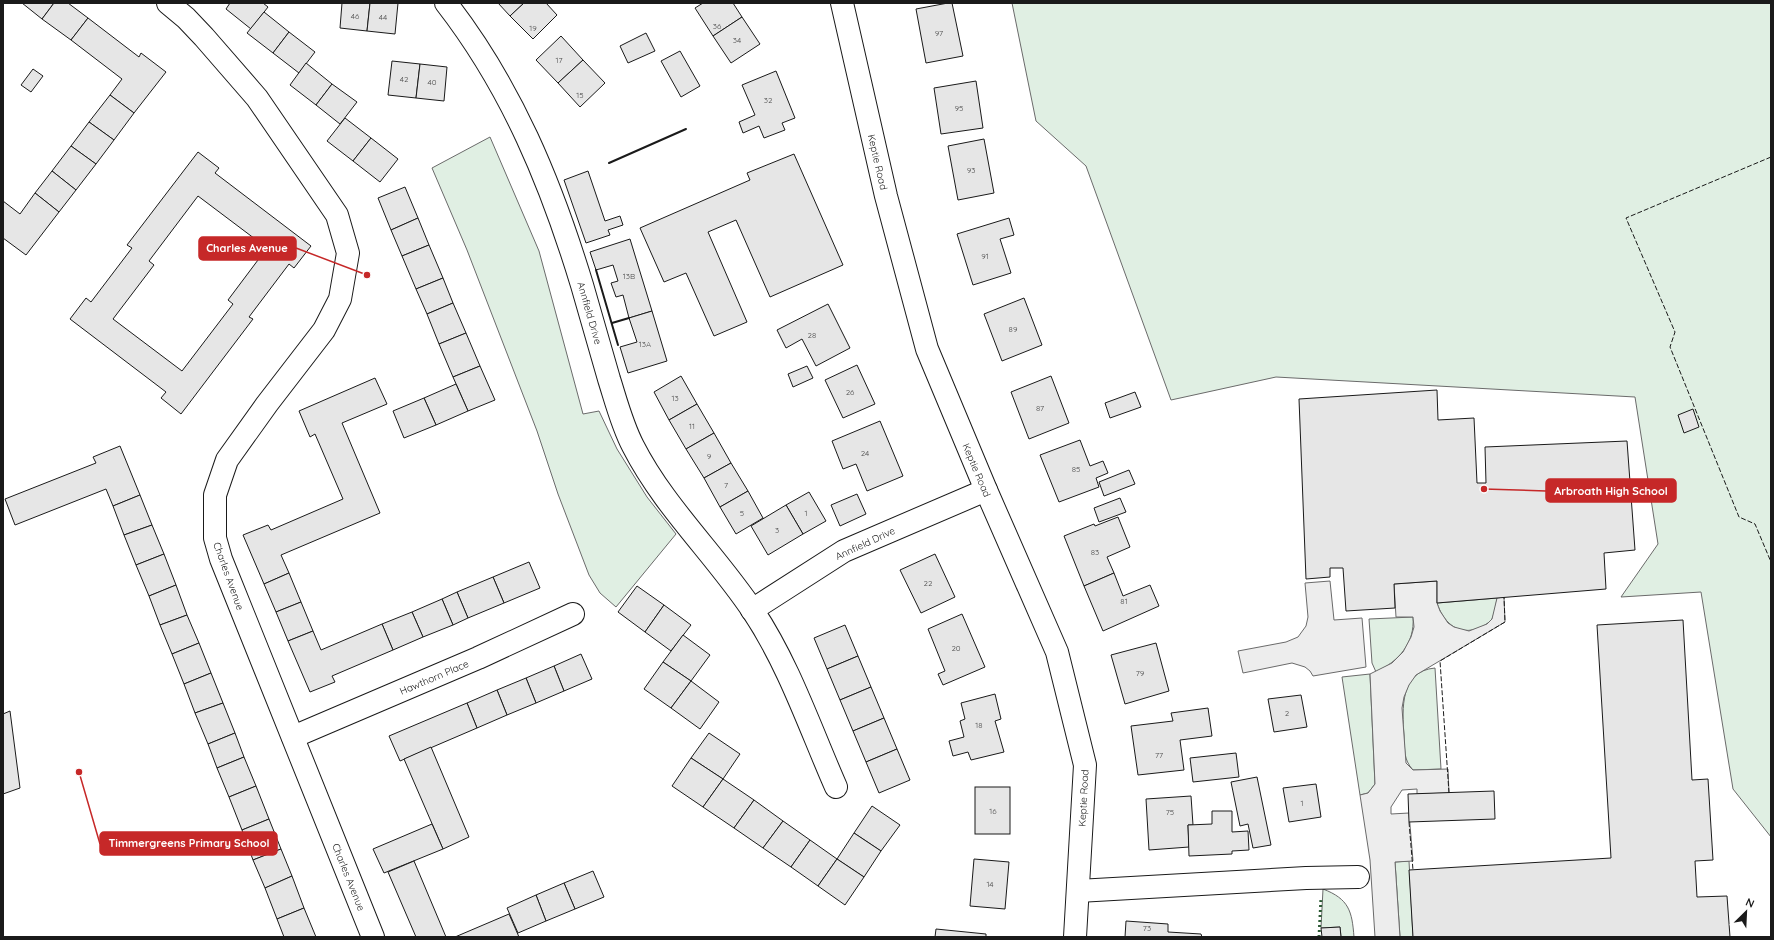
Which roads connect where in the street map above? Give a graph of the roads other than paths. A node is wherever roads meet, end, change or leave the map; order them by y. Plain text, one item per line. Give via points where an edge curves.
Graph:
1 (168, 3) edge
2 (446, 3) edge
3 (842, 3) edge
4 (986, 490) junction
5 (752, 610) junction
6 (573, 614) dead end
7 (293, 737) junction
8 (836, 788) dead end
9 (1358, 877) dead end
10 (1078, 891) junction
11 (373, 937) edge
12 (1075, 937) edge

1 - 7 street, Charles Avenue via 204,37 257,98 337,215 348,253 340,299 324,330 227,460 215,495 215,538 221,560
2 - 5 street, Annfield Drive via 489,64 518,116 536,156 569,242 619,410 632,445 674,510
3 - 4 street, Keptie Road via 886,196 927,349
4 - 5 street, Annfield Drive via 844,551
4 - 10 street, Keptie Road via 1057,652 1085,765
5 - 8 street, Annfield Drive via 788,675
6 - 7 street, Hawthorn Place via 478,658
7 - 11 street, Charles Avenue
9 - 10 street
10 - 12 street, Keptie Road

